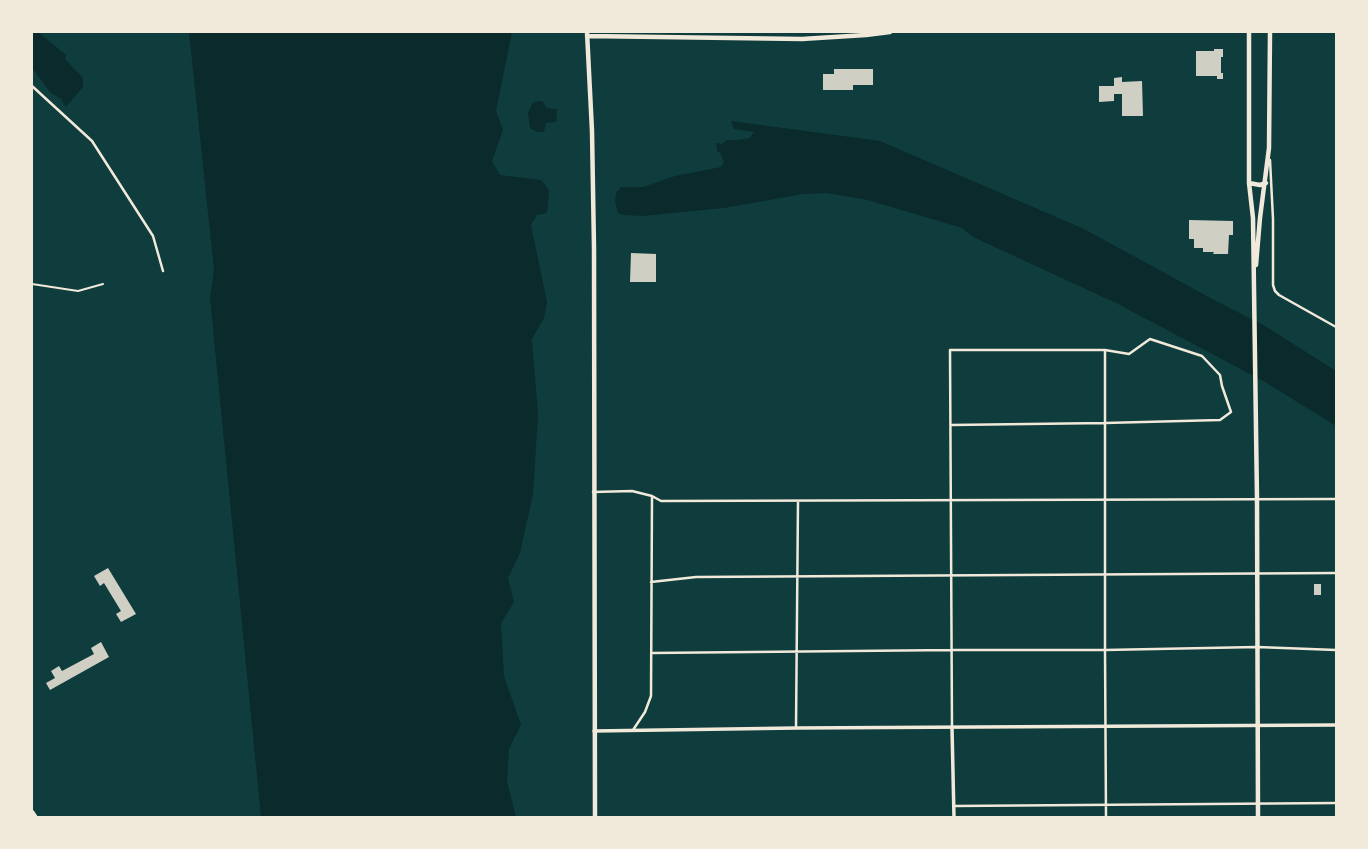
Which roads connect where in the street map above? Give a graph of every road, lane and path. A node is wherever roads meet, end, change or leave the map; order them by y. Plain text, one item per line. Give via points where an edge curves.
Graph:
1 (890, 32) edge
2 (1249, 32) edge
3 (1270, 32) edge
4 (587, 34) edge
5 (32, 86) edge
6 (1269, 148) junction
7 (1250, 183) junction
8 (1266, 183) junction
9 (1260, 218) junction
10 (1273, 219) junction
11 (163, 271) dead end
12 (32, 284) edge
13 (103, 284) dead end
14 (1254, 291) junction
15 (1336, 327) edge
16 (1105, 350) junction
17 (1105, 423) junction
18 (951, 425) junction
19 (593, 492) junction
20 (652, 496) junction
21 (951, 499) junction
22 (1257, 499) junction
23 (1336, 499) edge
24 (1105, 500) junction
25 (798, 501) junction
26 (1336, 573) edge
27 (1257, 574) junction
28 (952, 575) junction
29 (1105, 575) junction
30 (798, 577) junction
31 (651, 582) junction
32 (1257, 647) junction
33 (952, 650) junction
34 (1105, 650) junction
35 (1336, 650) edge
36 (797, 652) junction
37 (652, 653) junction
38 (1336, 725) edge
39 (1106, 726) junction
40 (1257, 727) junction
41 (952, 728) junction
42 (796, 729) junction
43 (632, 731) junction
44 (594, 732) junction
45 (1258, 803) junction
46 (1336, 803) edge
47 (1107, 805) junction
48 (954, 806) junction
49 (32, 811) edge
50 (36, 817) edge
51 (595, 817) edge
52 (954, 817) edge
53 (1106, 817) edge
54 (1258, 817) edge

1 - 4 main road via 802,39
2 - 7 main road
3 - 6 main road
4 - 19 main road via 594,248
5 - 11 street via 92,141 153,236
6 - 8 main road
6 - 10 street
7 - 8 main road
7 - 14 main road
8 - 9 main road
9 - 10 street via 1267,214
9 - 14 main road
10 - 15 street via 1275,291
12 - 13 lane via 78,291
14 - 22 main road
16 - 17 street
16 - 17 street via 1129,354 1150,339 1202,356 1220,375 1231,412 1220,420
16 - 18 street via 950,350
17 - 18 street
17 - 24 street
18 - 21 street
19 - 20 street via 632,491
19 - 44 main road
20 - 25 street via 661,501
20 - 31 street
21 - 24 street
21 - 25 street
21 - 28 street
22 - 23 street
22 - 24 street
22 - 27 main road
24 - 29 street
25 - 30 street
26 - 27 street
27 - 29 street
27 - 32 main road
28 - 29 street
28 - 30 street
28 - 33 street
29 - 34 street
30 - 31 street via 695,577
30 - 36 street
31 - 37 street
32 - 34 street
32 - 35 street
32 - 40 main road
33 - 34 street
33 - 36 street
33 - 41 street
34 - 39 street
36 - 37 street
36 - 42 street
37 - 43 street via 651,696
38 - 40 street
39 - 40 street
39 - 41 street
39 - 47 street
40 - 45 main road
41 - 42 street
41 - 48 street
42 - 43 street
43 - 44 street
44 - 51 main road
45 - 46 street
45 - 47 street
45 - 54 main road
47 - 48 street
47 - 53 street
48 - 52 street
49 - 50 main road

